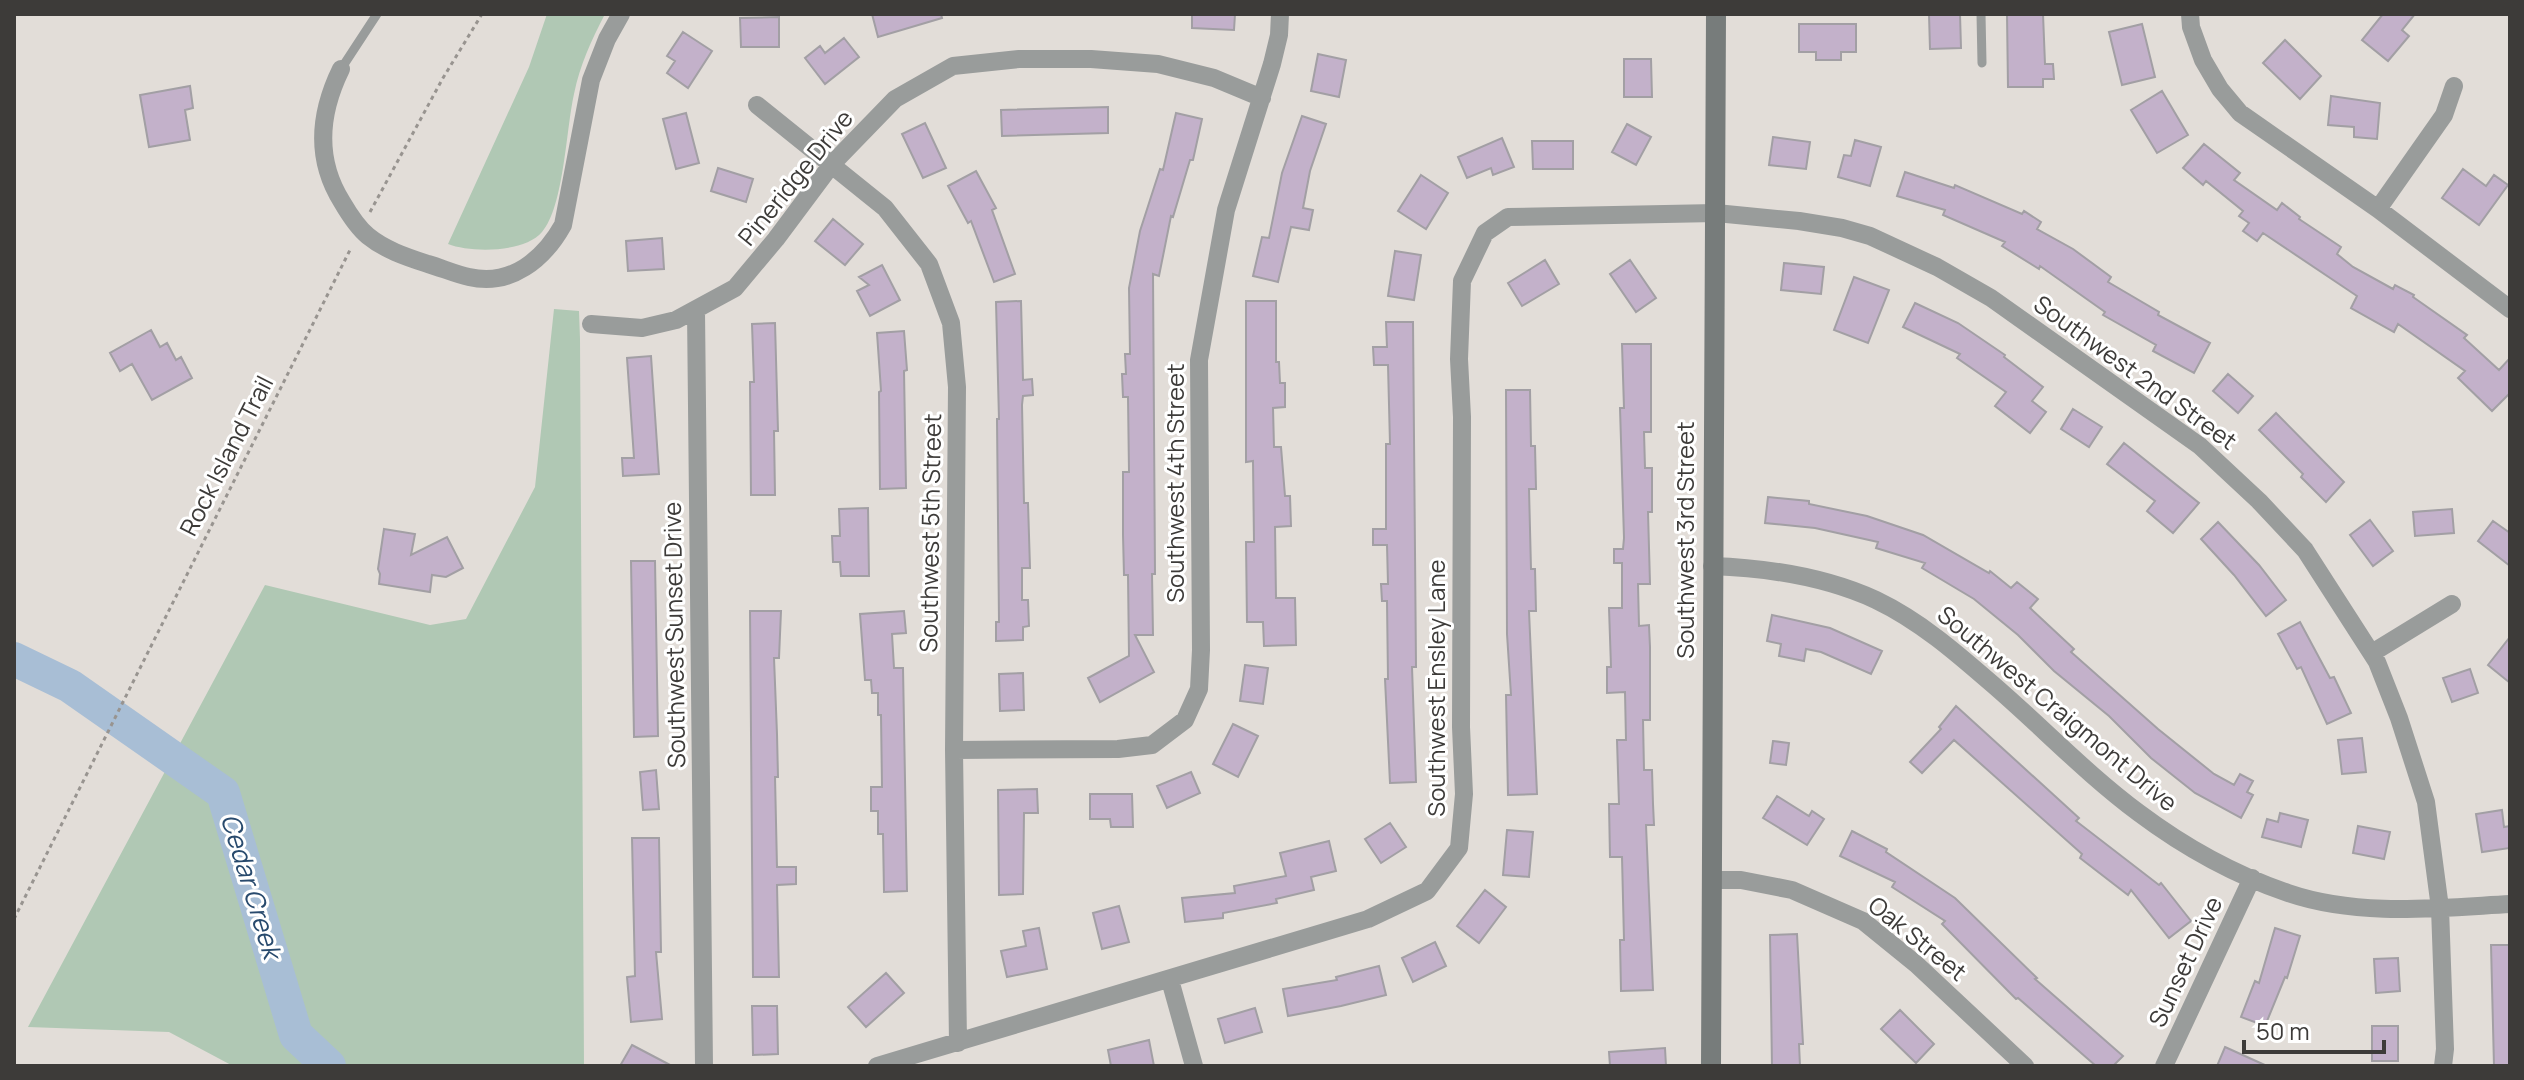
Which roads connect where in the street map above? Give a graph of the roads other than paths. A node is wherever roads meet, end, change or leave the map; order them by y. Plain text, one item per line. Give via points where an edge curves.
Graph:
1 (377, 14) edge
2 (621, 14) edge
3 (1280, 14) edge
4 (1716, 14) edge
5 (1981, 14) edge
6 (2190, 14) edge
7 (1982, 63) dead end
8 (341, 69) joint
9 (2454, 86) dead end
10 (1262, 98) junction
11 (757, 105) dead end
12 (832, 164) junction
13 (2378, 209) junction
14 (1716, 213) junction
15 (2510, 309) edge
16 (696, 311) junction
17 (591, 324) dead end
18 (1712, 566) junction
19 (2452, 604) dead end
20 (2372, 653) junction
21 (954, 750) junction
22 (2252, 878) junction
23 (1712, 880) junction
24 (2510, 904) edge
25 (2440, 908) junction
26 (1170, 980) junction
27 (958, 1043) junction
28 (704, 1066) edge
29 (877, 1066) edge
30 (1194, 1066) edge
31 (1711, 1066) edge
32 (2025, 1066) edge
33 (2164, 1066) edge
34 (2443, 1066) edge

1 - 8 lane
2 - 8 street via 591,80 563,225 536,262 506,275 470,278 394,252 361,229 335,191 324,155 324,115
3 - 10 street, Southwest 4th Street
4 - 14 main road, Southwest 3rd Street
5 - 7 lane
6 - 13 street via 2203,60 2240,113
9 - 13 street via 2444,115
10 - 12 street, Pineridge Drive via 1214,78 1158,64 1019,59 953,66 895,99
10 - 21 street, Southwest 4th Street via 1226,210 1199,360 1201,650 1199,689 1185,720 1152,745
11 - 12 street, Southwest 5th Street
12 - 16 street, Pineridge Drive via 735,288
12 - 21 street, Southwest 5th Street via 885,208 929,264 951,323 957,387
13 - 15 street
14 - 18 main road, Southwest 3rd Street
14 - 20 street, Southwest 2nd Street via 1870,236 1991,298 2210,455 2305,550
14 - 26 street, Southwest Ensley Lane via 1508,217 1485,233 1462,281 1464,794 1459,848 1427,891 1368,919
16 - 17 street via 642,328
16 - 28 street, Southwest Sunset Drive
18 - 22 street, Southwest Craigmont Drive via 1761,568 1824,580 1877,601 1937,636 2138,813 2191,848
18 - 23 main road, Southwest 3rd Street
19 - 20 street
20 - 25 street, Southwest 2nd Street via 2422,786
21 - 27 street, Southwest 5th Street
22 - 25 street, Southwest Craigmont Drive via 2290,894 2355,907
22 - 33 street, Sunset Drive
23 - 31 main road, Southwest 3rd Street
23 - 32 street, Oak Street via 1792,890 1863,921
24 - 25 street, Southwest Craigmont Drive
25 - 34 street, Southwest 2nd Street
26 - 27 street, Southwest Ensley Lane
26 - 30 street
27 - 29 street, Southwest Ensley Lane

